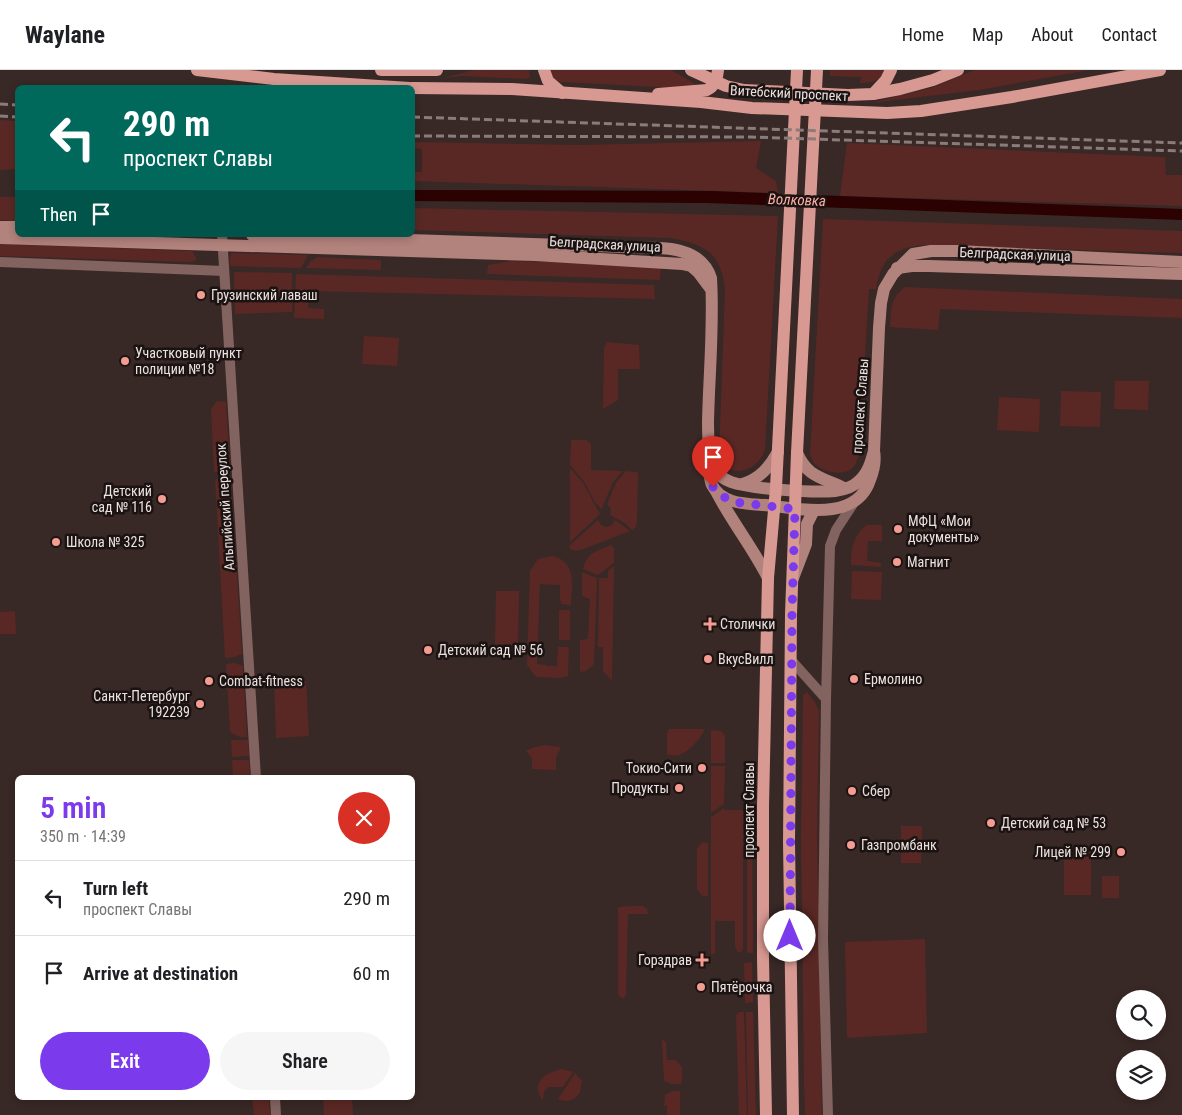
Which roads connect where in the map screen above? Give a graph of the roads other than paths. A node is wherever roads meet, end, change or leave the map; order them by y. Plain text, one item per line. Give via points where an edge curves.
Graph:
1 (196, 70) edge
2 (381, 70) edge
3 (437, 70) edge
4 (544, 70) edge
5 (691, 70) edge
6 (798, 70) edge
7 (817, 70) edge
8 (891, 70) edge
9 (958, 70) edge
10 (1160, 70) edge
11 (1139, 72) edge
12 (717, 76) edge
13 (365, 85) edge
14 (415, 88) edge
15 (562, 93) junction
16 (873, 94) junction
17 (628, 97) junction
18 (0, 227) edge
19 (15, 228) edge
20 (316, 237) edge
21 (0, 238) edge
22 (222, 240) edge
23 (0, 262) edge
24 (1182, 262) edge
25 (897, 268) junction
26 (224, 271) junction
27 (1182, 274) edge
28 (712, 290) junction
29 (874, 451) junction
30 (778, 452) junction
31 (796, 453) junction
32 (710, 467) junction
33 (740, 485) junction
34 (776, 488) junction
35 (840, 489) junction
36 (796, 490) junction
37 (717, 493) junction
38 (855, 502) junction
39 (774, 506) junction
40 (838, 508) junction
41 (795, 509) junction
42 (814, 510) junction
43 (768, 578) junction
44 (792, 581) junction
45 (792, 661) junction
46 (826, 699) junction
47 (256, 775) edge
48 (275, 1100) edge
49 (276, 1115) edge
50 (766, 1115) edge
51 (793, 1115) edge
52 (828, 1115) edge

1 - 13 main road, Витебский проспект
2 - 3 main road
4 - 15 main road via 548,81
5 - 12 main road, Витебский проспект
6 - 30 main road, проспект Славы
7 - 31 main road
8 - 16 main road
9 - 16 main road, Витебский проспект via 920,84
10 - 11 main road, Витебский проспект
11 - 17 main road, Витебский проспект via 1012,97 887,113 752,108
12 - 16 main road, Витебский проспект via 726,86 752,92
12 - 17 main road via 710,89 704,91
14 - 15 main road, Витебский проспект
15 - 17 main road, Витебский проспект
18 - 19 street
20 - 28 street, Белградская улица via 668,248 702,261 708,269
21 - 22 street, Белградская улица
22 - 26 street, Альпийский переулок
22 - 28 street, Белградская улица via 673,262 691,266
23 - 26 street
24 - 25 street, Белградская улица via 931,251 914,254
25 - 27 street, Белградская улица via 929,266
25 - 29 street, проспект Славы via 886,284 882,298
26 - 47 street, Альпийский переулок
28 - 32 street via 707,447
29 - 35 street, проспект Славы via 870,466 860,481
29 - 38 street, проспект Славы via 874,470 868,486
30 - 33 street via 766,471
30 - 34 main road, проспект Славы
31 - 35 street via 813,475
31 - 36 main road
32 - 33 street via 725,479
32 - 37 street via 709,478
33 - 34 street
34 - 36 street
34 - 39 main road, проспект Славы
35 - 36 street
35 - 40 street via 842,497
36 - 41 main road
37 - 39 street via 733,502
37 - 43 street
38 - 40 street
38 - 46 street via 836,530 830,546
39 - 41 street
39 - 43 main road, проспект Славы
40 - 42 street
41 - 42 street
41 - 44 main road
42 - 44 street via 807,524 806,544
43 - 50 main road, проспект Славы via 763,806
44 - 45 main road
45 - 46 street
45 - 51 main road via 789,851
46 - 52 street via 823,939
48 - 49 street

